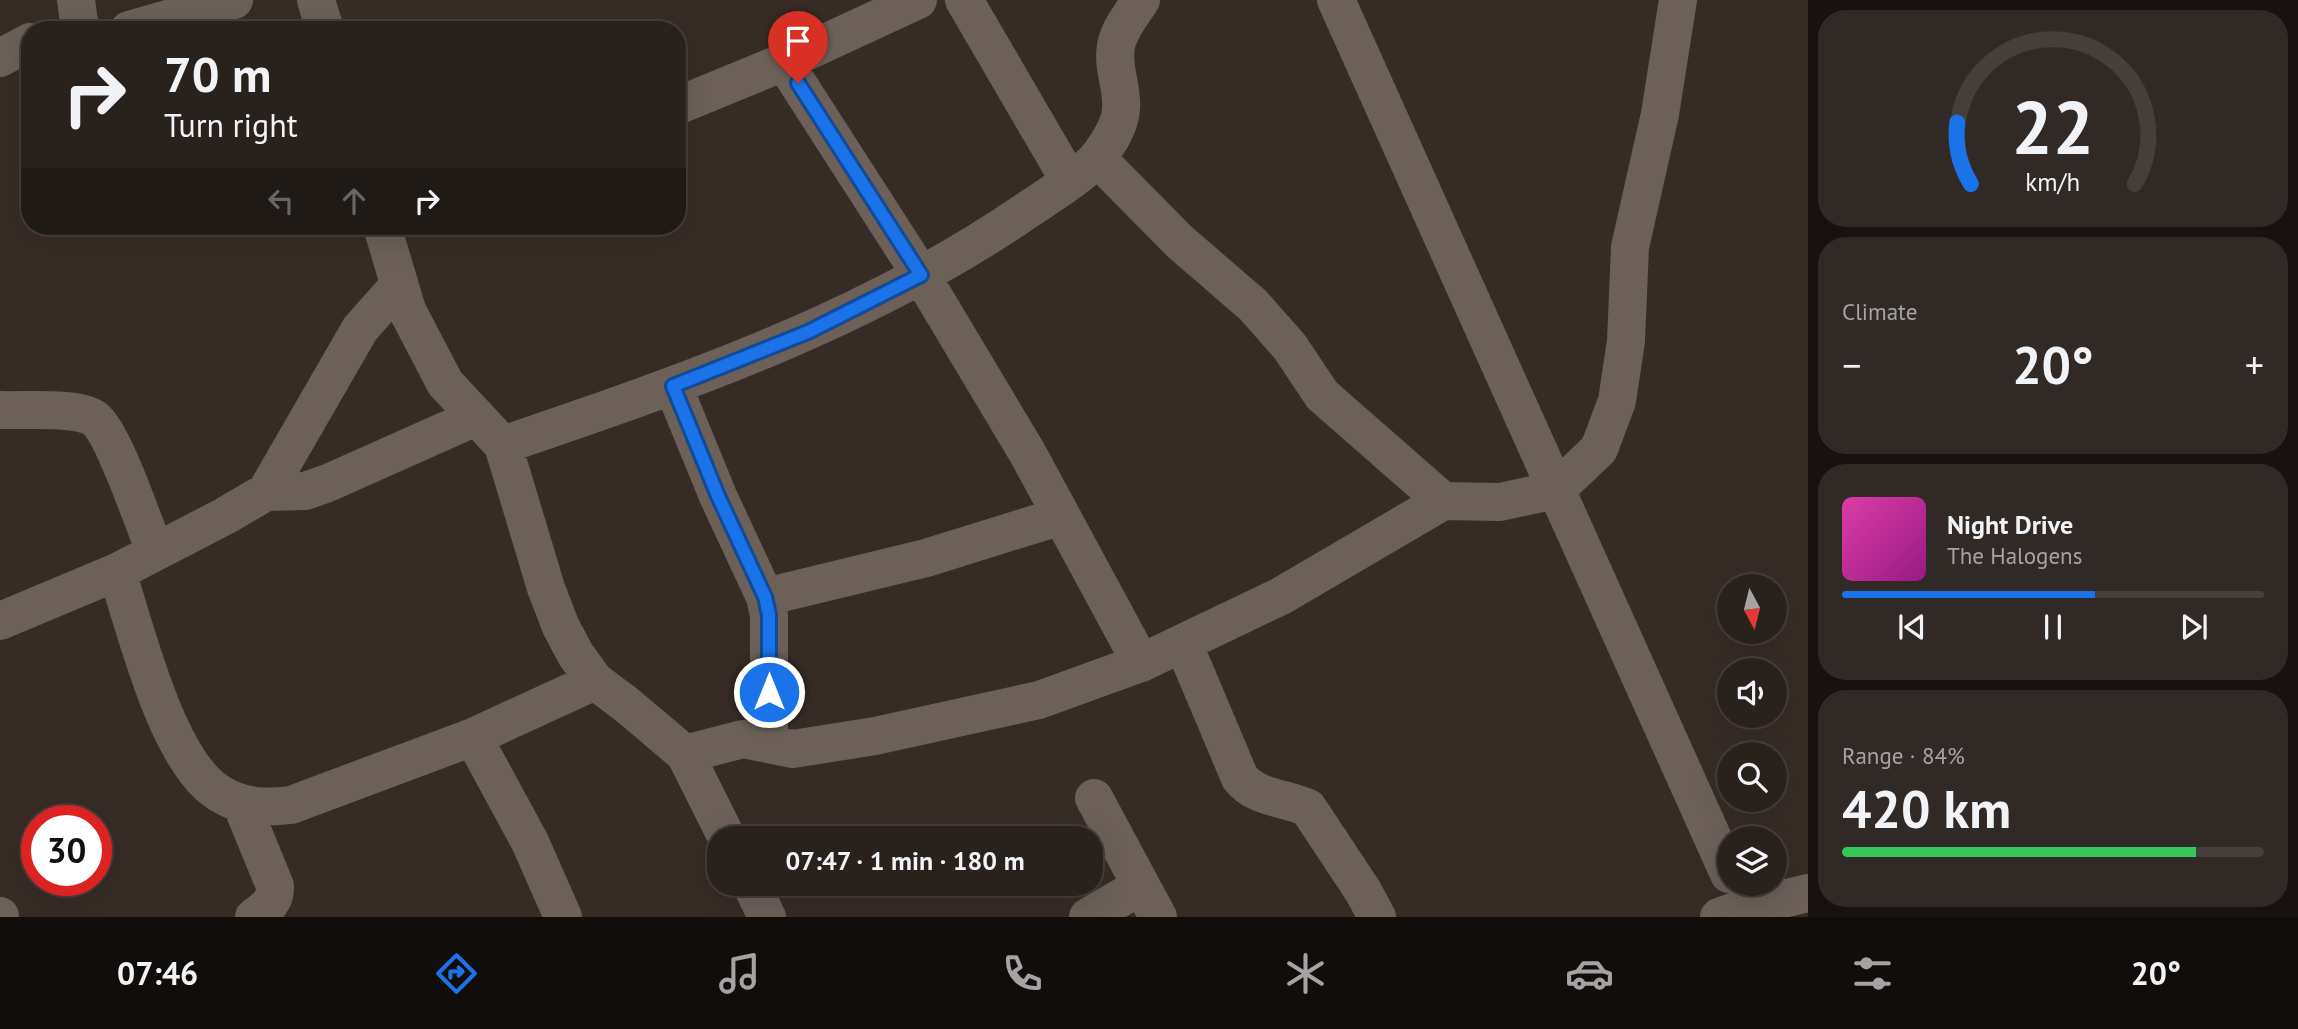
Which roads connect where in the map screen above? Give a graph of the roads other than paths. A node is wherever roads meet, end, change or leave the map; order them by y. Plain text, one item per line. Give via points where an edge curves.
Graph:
1 (76, 0) edge
2 (234, 0) edge
3 (316, 0) edge
4 (918, 0) edge
5 (964, 0) edge
6 (1141, 0) edge
7 (1336, 0) edge
8 (1678, 0) edge
9 (79, 21) edge
10 (160, 21) edge
11 (322, 21) edge
12 (21, 47) edge
13 (0, 58) edge
14 (784, 62) junction
15 (686, 102) edge
16 (1083, 169) junction
17 (385, 235) edge
18 (921, 275) junction
19 (399, 285) junction
20 (673, 386) junction
21 (0, 410) edge
22 (476, 417) junction
23 (503, 445) junction
24 (1556, 490) junction
25 (265, 492) junction
26 (1443, 501) junction
27 (1061, 516) junction
28 (155, 551) junction
29 (117, 572) junction
30 (765, 597) junction
31 (0, 621) edge
32 (1183, 643) junction
33 (1141, 663) junction
34 (595, 681) junction
35 (472, 737) junction
36 (769, 744) junction
37 (685, 754) junction
38 (1094, 797) dead end
39 (241, 803) junction
40 (721, 826) edge
41 (1717, 847) edge
42 (1808, 893) edge
43 (757, 896) edge
44 (1150, 901) edge
45 (1736, 906) edge
46 (254, 917) edge
47 (564, 917) edge
48 (767, 917) edge
49 (1088, 917) edge
50 (1377, 917) edge

1 - 9 street
2 - 10 street
3 - 11 street
4 - 14 street
5 - 16 street
6 - 16 street via 1116,43 1114,67 1122,106 1119,122
7 - 24 street
8 - 24 street via 1660,114 1629,247 1626,341 1617,401 1600,449
12 - 13 street
14 - 15 street
14 - 18 street
16 - 18 street via 1007,224
16 - 26 street via 1180,242 1253,305 1290,347 1322,395
17 - 19 street
18 - 20 street via 808,332
18 - 27 street
19 - 22 street via 419,337 444,383
19 - 25 street via 360,329
20 - 23 street
20 - 30 street
21 - 28 street via 82,413 96,419 116,454
22 - 23 street
22 - 25 street via 328,483 305,491
23 - 34 street via 561,627
24 - 26 street via 1500,502
24 - 41 street
25 - 28 street
26 - 32 street via 1281,596
27 - 30 street via 926,558
27 - 33 street
28 - 29 street
29 - 31 street
29 - 39 street via 179,747 218,793
30 - 36 street via 769,615
32 - 33 street
32 - 50 street via 1240,778 1261,794 1308,808
33 - 36 street via 1040,700 930,725 793,749
34 - 35 street
34 - 37 street
35 - 39 street via 291,805 261,808
35 - 47 street via 530,842
36 - 37 street via 733,740
37 - 40 street
38 - 44 street
39 - 46 street via 275,886 272,902
42 - 45 street
43 - 48 street
44 - 49 street

